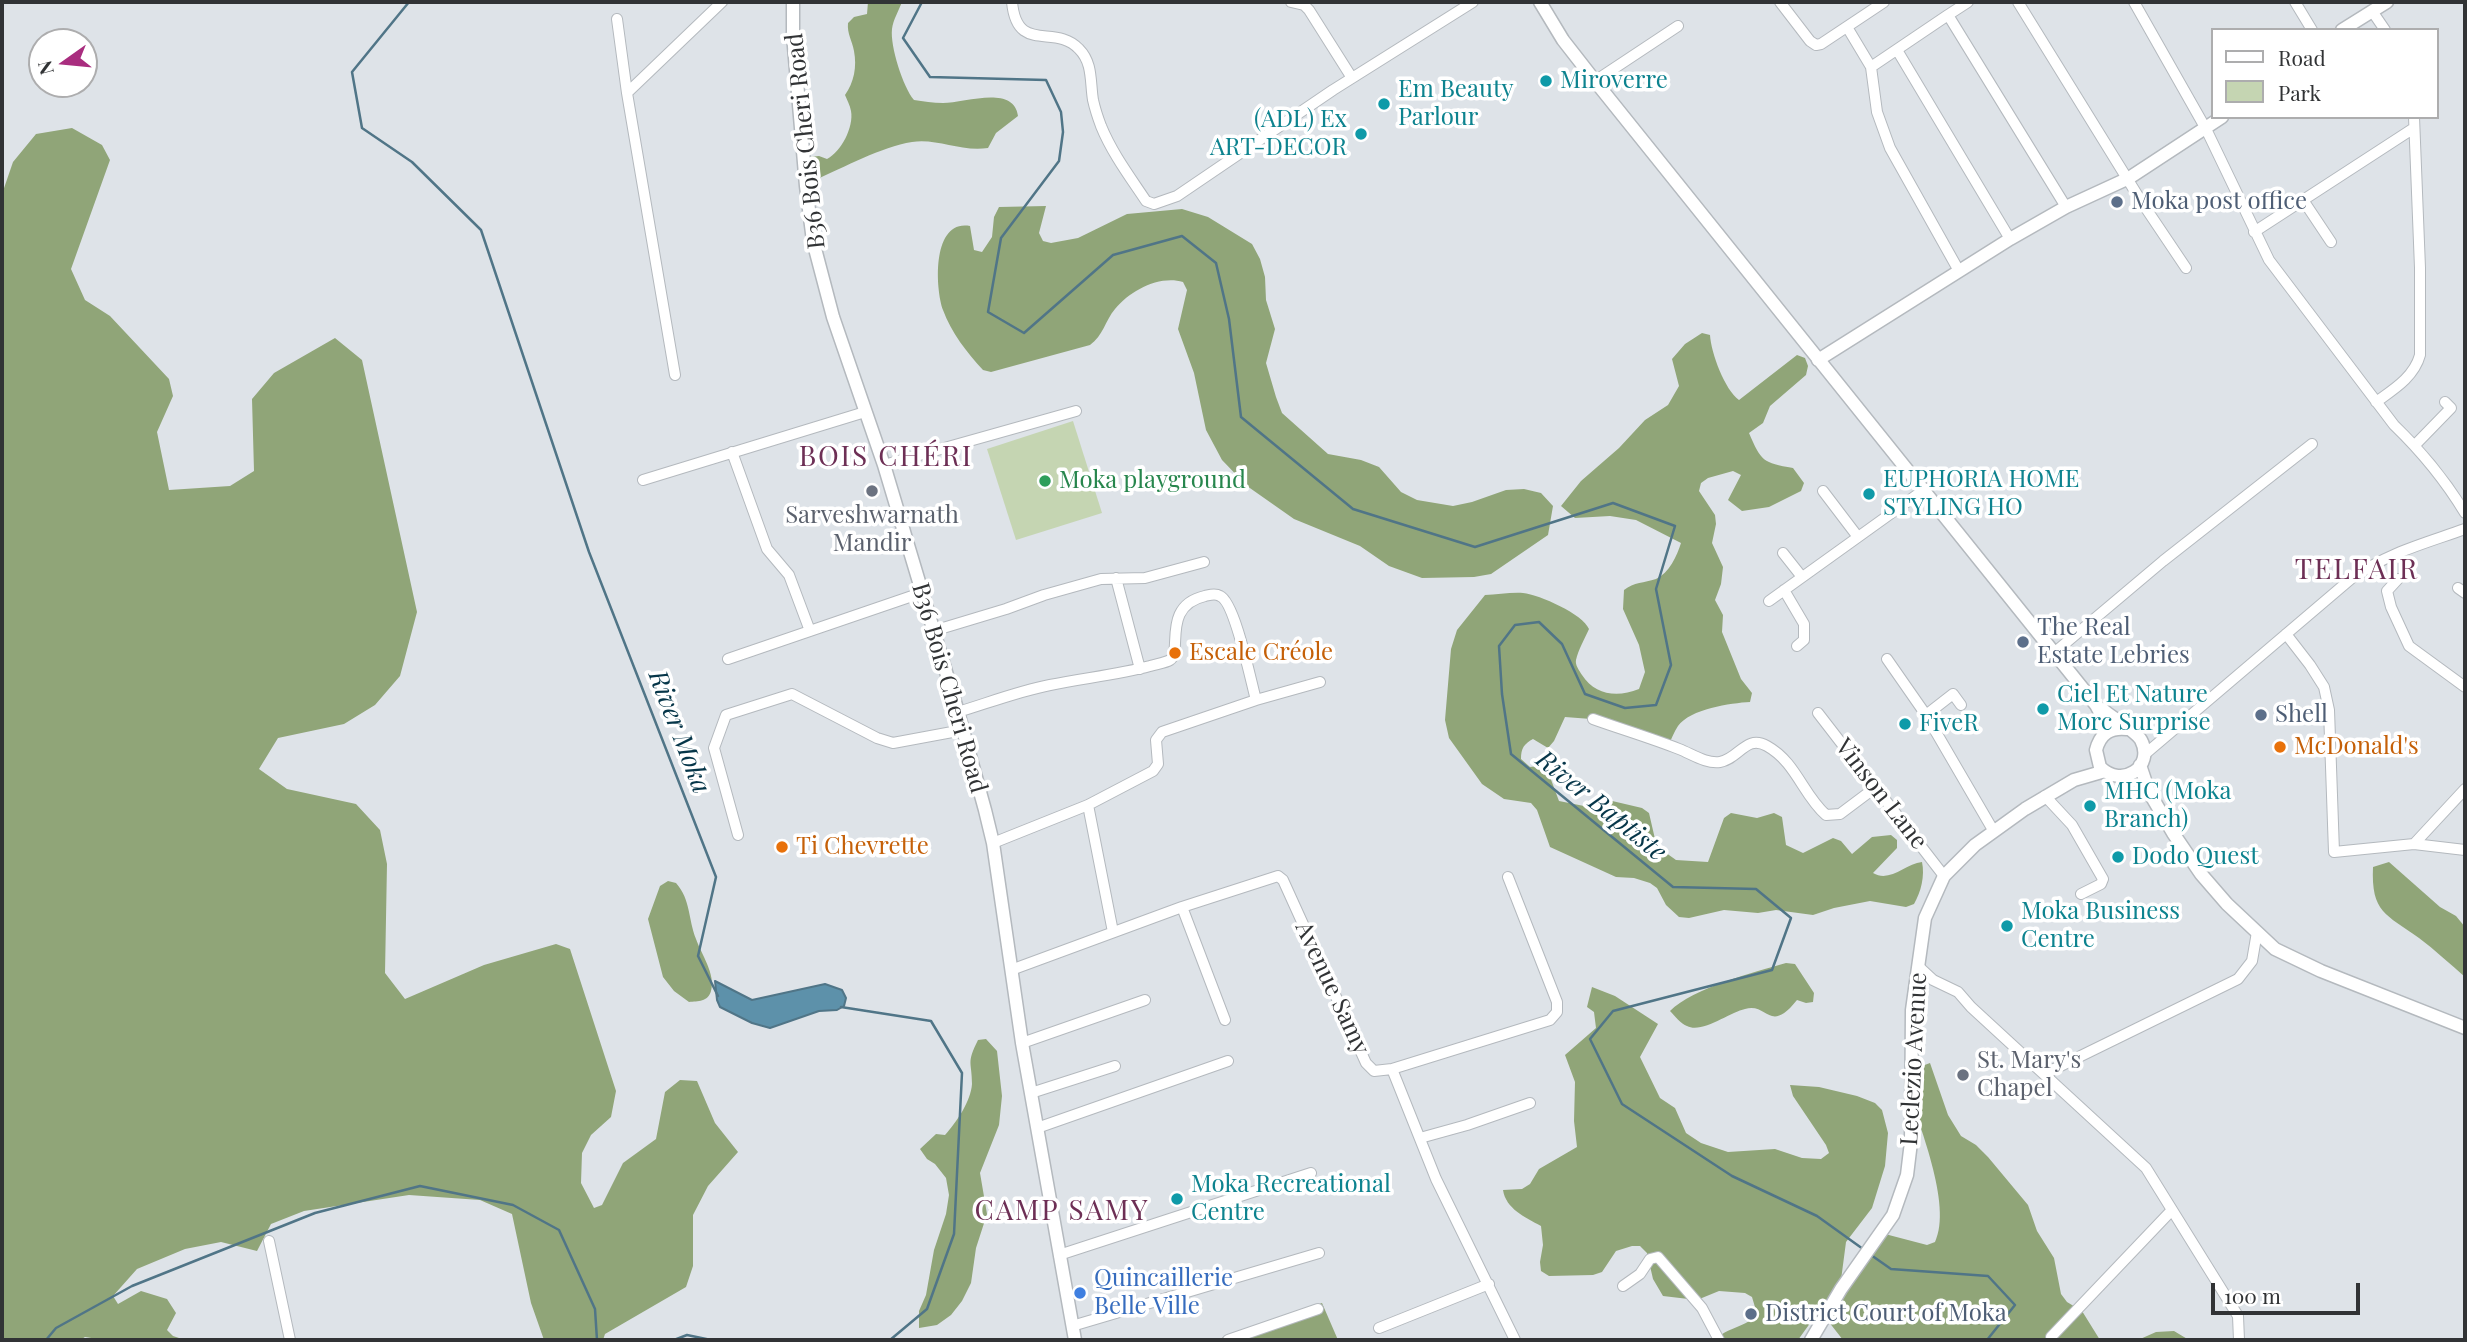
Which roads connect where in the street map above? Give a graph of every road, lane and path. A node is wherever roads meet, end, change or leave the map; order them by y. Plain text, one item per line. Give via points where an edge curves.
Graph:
1 (722, 2) edge
2 (793, 2) edge
3 (1012, 2) edge
4 (1292, 2) edge
5 (1473, 2) edge
6 (1540, 2) edge
7 (1780, 2) edge
8 (1884, 2) edge
9 (1968, 2) edge
10 (2018, 2) edge
11 (2134, 2) edge
12 (2295, 2) edge
13 (2387, 2) edge
14 (2372, 11) junction
15 (1948, 15) junction
16 (617, 19) dead end
17 (1678, 26) dead end
18 (1847, 27) junction
19 (2311, 28) edge
20 (2345, 28) edge
21 (2384, 28) edge
22 (1896, 50) junction
23 (1871, 67) junction
24 (1352, 78) junction
25 (1595, 81) junction
26 (627, 93) junction
27 (2219, 119) edge
28 (2414, 122) edge
29 (2206, 129) junction
30 (2129, 178) junction
31 (2303, 200) junction
32 (2066, 207) junction
33 (2254, 232) junction
34 (2010, 239) junction
35 (2331, 242) dead end
36 (2186, 268) dead end
37 (1959, 271) junction
38 (1818, 360) junction
39 (675, 375) dead end
40 (2376, 402) junction
41 (2452, 409) dead end
42 (1076, 411) dead end
43 (865, 412) junction
44 (2312, 444) dead end
45 (2415, 444) junction
46 (732, 452) junction
47 (884, 465) junction
48 (643, 480) dead end
49 (1925, 489) junction
50 (1823, 491) dead end
51 (2465, 513) edge
52 (2465, 529) edge
53 (1858, 537) junction
54 (1783, 554) dead end
55 (1204, 562) dead end
56 (1802, 577) junction
57 (1116, 578) junction
58 (2398, 579) dead end
59 (1784, 590) junction
60 (921, 593) junction
61 (1769, 601) dead end
62 (810, 631) junction
63 (933, 631) junction
64 (2286, 634) junction
65 (1797, 646) dead end
66 (2055, 652) junction
67 (728, 659) dead end
68 (1887, 659) dead end
69 (1140, 669) junction
70 (1320, 682) dead end
71 (2465, 687) edge
72 (1256, 700) junction
73 (1961, 705) dead end
74 (2096, 705) junction
75 (958, 712) junction
76 (1818, 713) dead end
77 (1926, 715) junction
78 (1593, 719) dead end
79 (2127, 729) junction
80 (963, 730) junction
81 (2105, 733) junction
82 (2142, 754) junction
83 (2096, 756) junction
84 (2105, 771) junction
85 (2126, 776) junction
86 (2074, 780) junction
87 (1876, 787) junction
88 (2465, 789) edge
89 (2149, 792) junction
90 (2045, 796) junction
91 (1088, 805) junction
92 (1993, 830) junction
93 (737, 835) dead end
94 (993, 843) junction
95 (2414, 844) junction
96 (2465, 850) edge
97 (1944, 876) junction
98 (1508, 877) dead end
99 (2081, 894) dead end
100 (1182, 907) junction
101 (1113, 932) junction
102 (2257, 932) junction
103 (1919, 967) junction
104 (1011, 970) junction
105 (1144, 1000) dead end
106 (1225, 1020) dead end
107 (2465, 1028) edge
108 (1023, 1043) junction
109 (1228, 1061) dead end
110 (1115, 1066) dead end
111 (1392, 1069) junction
112 (2045, 1074) junction
113 (1031, 1093) junction
114 (1530, 1102) dead end
115 (1037, 1128) junction
116 (1420, 1138) junction
117 (1311, 1173) dead end
118 (2172, 1210) junction
119 (269, 1241) dead end
120 (1319, 1252) dead end
121 (1059, 1255) junction
122 (1489, 1284) junction
123 (1623, 1286) dead end
124 (1318, 1309) dead end
125 (1072, 1326) junction
126 (1379, 1328) dead end
127 (2051, 1337) dead end
128 (290, 1340) edge
129 (1074, 1340) edge
130 (1228, 1340) edge
131 (1515, 1340) edge
132 (1719, 1340) edge
133 (1811, 1340) edge
134 (2239, 1340) edge

1 - 26 street
2 - 43 main road, B36 Bois Cheri Road via 813,240
3 - 24 street via 1014,20 1023,30 1068,39 1080,50 1089,64 1093,102 1114,153 1146,201 1154,204 1177,195
4 - 24 street via 1309,10
5 - 24 street
6 - 25 main road
7 - 18 street via 1816,45
8 - 18 street
9 - 15 street
10 - 30 street
11 - 29 street
12 - 19 street
13 - 14 main road
14 - 20 main road
14 - 21 street
15 - 22 street
15 - 32 street
16 - 26 street
17 - 25 street
18 - 23 street
22 - 23 street
22 - 34 street
23 - 37 street via 1877,112 1890,148
25 - 38 main road
26 - 39 street
27 - 29 main road
28 - 31 street
28 - 40 street via 2420,355 2410,375
29 - 30 main road
29 - 33 street
30 - 32 main road
30 - 36 street
31 - 33 street
31 - 35 street
32 - 34 main road
33 - 40 street via 2269,260
34 - 37 main road
37 - 38 main road
38 - 49 main road
40 - 45 street
41 - 45 street
42 - 47 street
43 - 46 street
43 - 47 main road, B36 Bois Cheri Road
44 - 66 street
45 - 51 street
46 - 48 street
46 - 62 street via 767,549 789,575
47 - 60 main road, B36 Bois Cheri Road
49 - 53 street
49 - 66 main road
50 - 53 street
52 - 64 street via 2375,562
53 - 56 street
54 - 56 street
55 - 57 street via 1145,578
56 - 59 street
57 - 63 street via 1044,595
57 - 69 street
58 - 71 street via 2387,591 2409,646
59 - 61 street
59 - 65 street via 1804,624 1804,639
60 - 62 street
60 - 63 main road, B36 Bois Cheri Road
62 - 67 street
63 - 75 main road, B36 Bois Cheri Road
64 - 82 street
64 - 95 street via 2323,687 2329,710 2334,852
66 - 74 main road
68 - 77 street
69 - 72 street via 1173,658 1181,611 1206,596 1223,596 1236,622
69 - 75 street via 1046,685
70 - 72 street
72 - 91 street via 1162,732 1156,740 1158,764 1153,771
73 - 77 street via 1953,694
74 - 79 main road
74 - 81 main road
75 - 80 main road, B36 Bois Cheri Road
76 - 87 street, Vinson Lane
77 - 92 street
78 - 87 street via 1705,760 1720,762 1754,742 1763,744 1777,751 1795,771 1826,815 1840,814
79 - 81 main road
79 - 82 main road via 2138,736
80 - 93 street via 893,743 792,694 726,715 714,748
80 - 94 main road, B36 Bois Cheri Road
81 - 83 main road
82 - 85 main road
82 - 89 main road
83 - 84 main road
83 - 86 main road, Leclezio Avenue
84 - 85 main road
84 - 86 main road, Leclezio Avenue
85 - 89 main road
86 - 90 main road, Leclezio Avenue
87 - 97 street, Vinson Lane
88 - 95 street
89 - 102 main road via 2201,874
90 - 92 main road, Leclezio Avenue
90 - 99 street via 2073,825 2103,879
91 - 94 street
91 - 101 street
92 - 97 main road, Leclezio Avenue
94 - 104 main road, B36 Bois Cheri Road
95 - 96 street
97 - 103 main road, Leclezio Avenue via 1926,918
98 - 111 street via 1557,1012 1550,1020
100 - 101 street, Avenue Samy
100 - 106 street
100 - 111 street, Avenue Samy via 1278,876 1366,1063 1374,1070
101 - 104 street, Avenue Samy
102 - 107 main road via 2284,955
102 - 112 street via 2252,961 2238,979
103 - 112 street via 1954,991
103 - 133 main road, Leclezio Avenue via 1912,1010 1907,1175 1893,1215
104 - 108 main road, B36 Bois Cheri Road
105 - 108 street
108 - 113 main road, B36 Bois Cheri Road
109 - 115 street
110 - 113 street
111 - 116 street, Avenue Samy
112 - 118 street via 2146,1168
113 - 115 main road, B36 Bois Cheri Road
114 - 116 street
115 - 121 main road, B36 Bois Cheri Road
116 - 122 street, Avenue Samy
117 - 121 street
118 - 127 street
118 - 134 street via 2238,1315
119 - 128 street
120 - 125 street
121 - 125 main road, B36 Bois Cheri Road
122 - 126 street
122 - 131 street, Avenue Samy
123 - 132 street via 1640,1275 1650,1259 1658,1258 1702,1308
124 - 130 street
125 - 129 main road, B36 Bois Cheri Road

